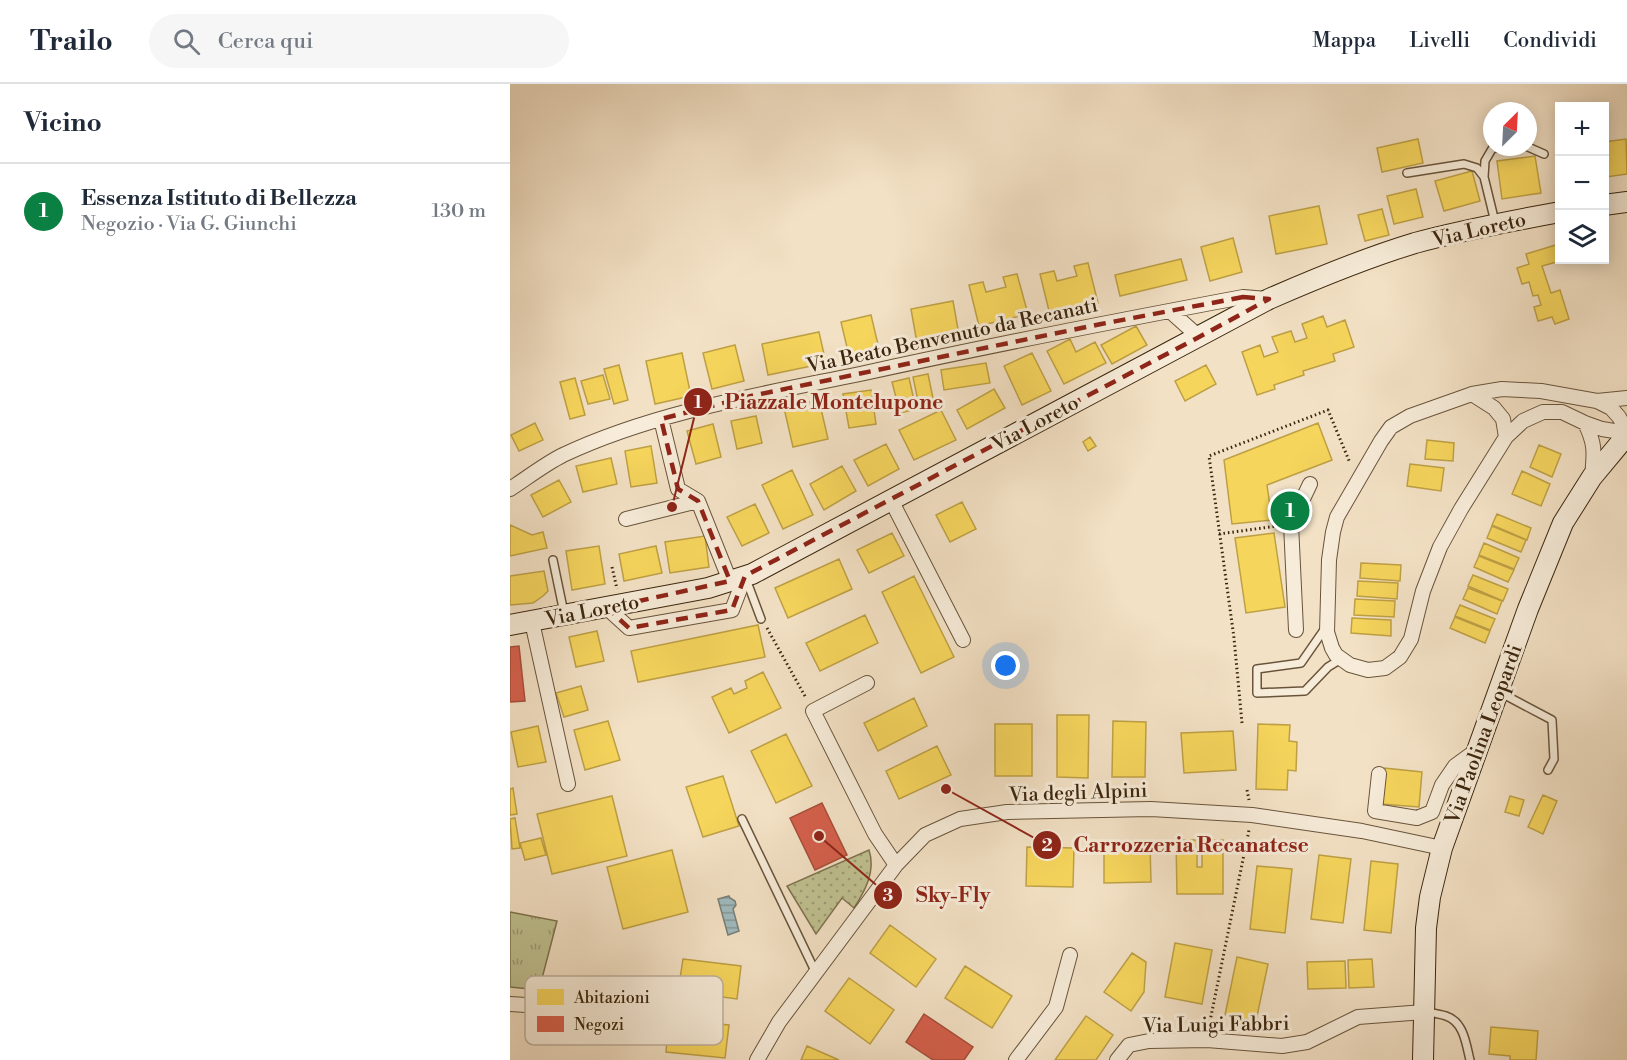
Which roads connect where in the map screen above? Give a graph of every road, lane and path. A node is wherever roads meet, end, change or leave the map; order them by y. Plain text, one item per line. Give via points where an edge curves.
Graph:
1 (1537, 151) edge
2 (1544, 154) dead end
3 (1488, 156) edge
4 (1407, 173) dead end
5 (1484, 177) junction
6 (1627, 202) edge
7 (1609, 204) edge
8 (1555, 213) edge
9 (1496, 224) junction
10 (1269, 299) junction
11 (1170, 311) junction
12 (1199, 337) junction
13 (1472, 394) junction
14 (1627, 398) edge
15 (1597, 401) junction
16 (661, 419) junction
17 (1585, 423) junction
18 (1627, 433) edge
19 (1506, 437) junction
20 (1344, 447) dead end
21 (1592, 477) junction
22 (1310, 484) dead end
23 (510, 489) edge
24 (891, 500) junction
25 (698, 501) junction
26 (626, 519) dead end
27 (1291, 524) junction
28 (1219, 534) junction
29 (553, 560) dead end
30 (738, 579) junction
31 (607, 608) junction
32 (565, 615) junction
33 (761, 619) joint
34 (532, 621) junction
35 (510, 625) edge
36 (1327, 625) junction
37 (1296, 630) dead end
38 (963, 640) dead end
39 (1341, 659) junction
40 (867, 683) dead end
41 (1498, 692) junction
42 (813, 711) junction
43 (1242, 723) dead end
44 (1478, 748) junction
45 (1548, 770) dead end
46 (1378, 774) dead end
47 (568, 784) dead end
48 (1247, 790) dead end
49 (1252, 815) junction
50 (742, 819) dead end
51 (1442, 848) junction
52 (896, 865) junction
53 (1070, 955) dead end
54 (816, 973) junction
55 (510, 1004) edge
56 (525, 1005) edge
57 (1424, 1012) junction
58 (1207, 1040) junction
59 (758, 1060) edge
60 (1016, 1060) edge
61 (1117, 1060) edge
62 (1423, 1060) edge
63 (1470, 1060) edge

1 - 2 lane
3 - 5 lane
4 - 5 lane via 1464,164 1477,168
5 - 9 lane
6 - 7 street
8 - 9 street, Via Loreto
9 - 10 street, Via Loreto via 1414,244 1341,268
10 - 11 street, Via Beato Benvenuto da Recanati via 1243,297
10 - 12 street, Via Loreto
11 - 12 street
11 - 16 street, Via Beato Benvenuto da Recanati via 751,396
12 - 24 street, Via Loreto
13 - 15 street via 1502,389 1541,391
13 - 19 street via 1503,419
13 - 36 street via 1410,416 1391,427 1381,441 1337,517 1329,560
14 - 15 street
15 - 18 street via 1611,408
16 - 23 street, Via Beato Benvenuto da Recanati via 561,456
16 - 25 street via 678,489
17 - 18 street
17 - 19 street via 1562,412 1543,412 1524,421
17 - 21 street via 1594,448
18 - 21 street, Via Paolina Leopardi
19 - 39 street via 1440,547 1411,639 1400,657 1385,668 1368,670
20 - 28 path via 1328,410 1209,456
21 - 41 street, Via Paolina Leopardi via 1563,523
22 - 27 street
24 - 30 street, Via Loreto
24 - 38 street
25 - 26 street
25 - 30 street
27 - 28 path
27 - 37 street
28 - 43 path
29 - 32 lane
30 - 31 street, Via Loreto
30 - 31 street via 732,610 629,627
30 - 33 lane
31 - 32 street, Via Loreto
32 - 34 street, Via Loreto
33 - 42 path
34 - 35 street, Via Loreto
34 - 47 street
36 - 39 street via 1332,648
36 - 39 lane via 1301,663 1257,669 1257,693 1305,691
40 - 42 street
41 - 44 street, Via Paolina Leopardi
41 - 45 lane via 1552,720 1554,759
42 - 52 street via 875,834
44 - 46 street via 1455,766 1442,785 1432,812 1417,819 1376,811
44 - 51 street, Via Paolina Leopardi
48 - 49 path
49 - 51 street, Via degli Alpini via 1362,831
49 - 52 street, Via degli Alpini via 1151,809 1007,812 960,819 925,835
49 - 58 path
50 - 54 lane
51 - 57 street, Via Paolina Leopardi via 1426,928
52 - 54 street, Via degli Alpini
53 - 60 street via 1056,1007
54 - 59 street, Via degli Alpini via 779,1022
55 - 56 street
57 - 58 street, Via Luigi Fabbri via 1358,1017 1307,1042 1282,1046
57 - 62 street, Via Paolina Leopardi
57 - 63 lane via 1447,1016 1456,1022
58 - 61 street, Via Luigi Fabbri via 1129,1045

